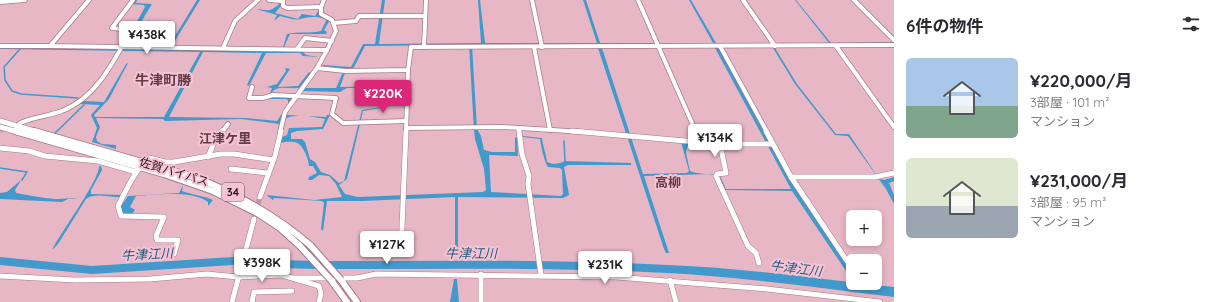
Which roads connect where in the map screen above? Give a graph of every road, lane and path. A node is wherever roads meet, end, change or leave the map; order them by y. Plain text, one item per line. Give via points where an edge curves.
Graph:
1 (25, 0) edge
2 (89, 0) edge
3 (133, 0) edge
4 (258, 0) edge
5 (269, 0) edge
6 (324, 0) edge
7 (426, 0) edge
8 (532, 0) edge
9 (638, 0) edge
10 (743, 0) edge
11 (854, 0) edge
12 (0, 2) edge
13 (321, 7) junction
14 (425, 16) junction
15 (334, 23) junction
16 (894, 40) edge
17 (332, 42) junction
18 (658, 44) junction
19 (773, 44) junction
20 (424, 45) junction
21 (894, 45) edge
22 (0, 46) edge
23 (50, 46) junction
24 (720, 46) junction
25 (836, 46) junction
26 (534, 47) junction
27 (542, 47) junction
28 (223, 48) junction
29 (120, 49) junction
30 (297, 49) junction
31 (327, 50) junction
32 (317, 68) junction
33 (408, 70) junction
34 (252, 87) dead end
35 (296, 96) junction
36 (47, 114) junction
37 (406, 121) junction
38 (20, 122) tunnel mouth
39 (10, 124) junction
40 (228, 124) dead end
41 (0, 126) edge
42 (894, 127) edge
43 (406, 128) junction
44 (519, 128) junction
45 (550, 130) junction
46 (700, 142) junction
47 (720, 144) junction
48 (772, 144) junction
49 (0, 148) edge
50 (93, 153) junction
51 (208, 157) junction
52 (86, 160) junction
53 (273, 160) junction
54 (140, 167) junction
55 (231, 169) dead end
56 (268, 173) junction
57 (894, 173) edge
58 (791, 177) junction
59 (260, 197) tunnel mouth
60 (254, 219) tunnel mouth
61 (401, 251) dead end
62 (174, 254) dead end
63 (846, 260) edge
64 (759, 263) dead end
65 (481, 274) junction
66 (541, 274) junction
67 (239, 275) junction
68 (0, 276) edge
69 (294, 278) junction
70 (670, 280) junction
71 (292, 290) dead end
72 (232, 302) edge
73 (252, 302) edge
74 (319, 302) edge
75 (347, 302) edge
76 (357, 302) edge
77 (481, 302) edge
78 (676, 302) edge
79 (880, 302) edge

1 - 12 street
2 - 23 street
3 - 29 street via 112,28 131,30
4 - 28 street via 235,21
5 - 13 street via 283,1 283,6 287,8
6 - 13 street
7 - 14 street
8 - 27 street
9 - 18 street
10 - 19 street
11 - 16 street
13 - 15 street via 321,14
14 - 15 street via 359,16 356,20
14 - 20 street
15 - 17 street via 336,31
17 - 30 street via 305,38
17 - 31 street
18 - 24 street
18 - 27 street
18 - 46 street
19 - 24 street
19 - 25 street
20 - 26 street
20 - 33 street via 410,48
21 - 25 street
22 - 23 street
23 - 29 street
24 - 48 street
25 - 42 street
26 - 27 street
26 - 45 street
28 - 29 street
28 - 30 street
29 - 36 street via 87,96 61,111
30 - 31 street
31 - 32 street
32 - 33 street via 345,71
32 - 35 street
33 - 37 street
34 - 35 street via 249,98
35 - 37 street via 336,98 332,114 343,123
35 - 53 street via 285,112
36 - 38 street
36 - 39 street
37 - 43 street
39 - 41 highway, 佐賀バイパス / 34
39 - 54 highway, 佐賀バイパス / 34
40 - 51 street via 215,140
41 - 50 highway, 佐賀バイパス / 34
43 - 44 street
43 - 61 street
44 - 45 street
44 - 66 street via 522,154 529,172
45 - 46 street
46 - 47 street
47 - 48 street
47 - 64 street via 726,173 716,175 748,246 754,250
48 - 58 street
49 - 52 street
50 - 52 street
50 - 54 highway, 佐賀バイパス / 34
51 - 53 street via 234,154
51 - 54 street via 174,162 149,158
52 - 54 street
53 - 56 street
54 - 62 street via 118,206 121,216 164,217 156,236 157,240 178,240
54 - 75 highway, 佐賀バイパス / 34, bridge via 208,188 250,208 300,246 332,280
54 - 76 highway, 佐賀バイパス / 34, bridge via 197,178 242,196 277,218 311,246
55 - 56 street
56 - 59 street
57 - 58 street via 877,177
58 - 63 street
60 - 67 street
65 - 66 street
65 - 69 street via 376,274 357,278
65 - 77 street
66 - 70 street
67 - 68 street via 75,280
67 - 69 street via 282,275
67 - 72 street
69 - 74 street via 319,286
70 - 78 street
70 - 79 street
71 - 73 street via 254,292

